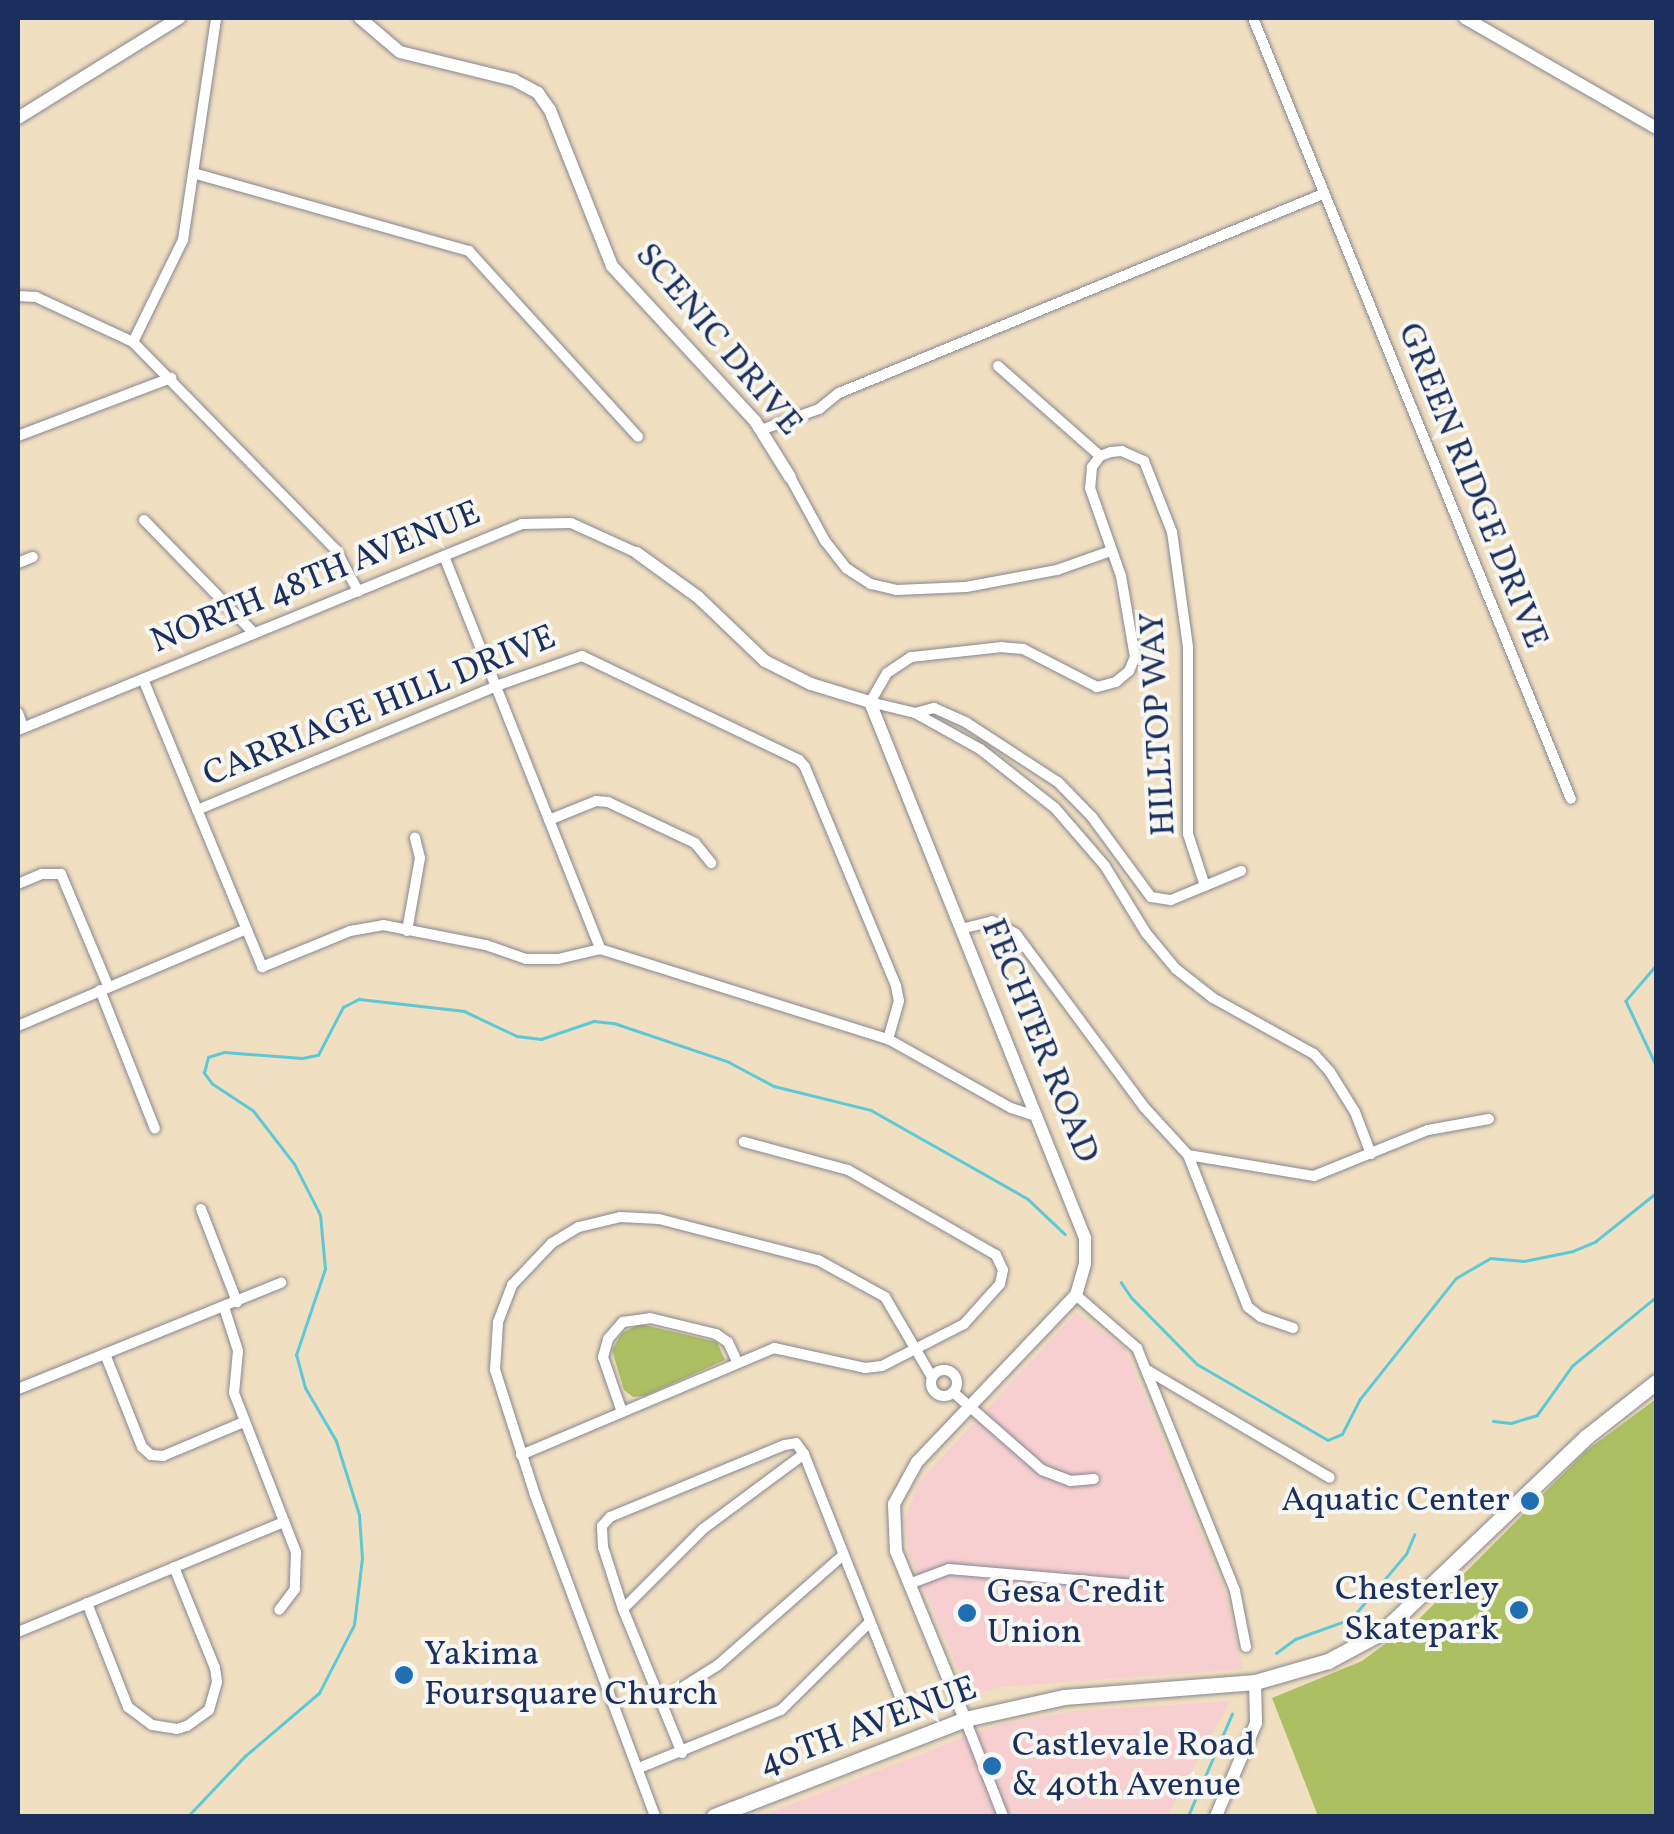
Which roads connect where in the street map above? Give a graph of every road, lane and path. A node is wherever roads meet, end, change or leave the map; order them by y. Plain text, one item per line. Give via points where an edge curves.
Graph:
1 (179, 18) edge
2 (216, 18) edge
3 (360, 18) edge
4 (1253, 18) edge
5 (1465, 18) edge
6 (18, 118) edge
7 (1656, 128) edge
8 (193, 173) junction
9 (1322, 194) junction
10 (18, 296) edge
11 (133, 342) junction
12 (998, 366) dead end
13 (171, 378) junction
14 (761, 430) junction
15 (18, 436) edge
16 (638, 437) dead end
17 (1100, 456) junction
18 (790, 477) joint
19 (144, 520) dead end
20 (1112, 551) junction
21 (637, 553) joint
22 (444, 556) junction
23 (33, 557) dead end
24 (18, 563) edge
25 (358, 591) junction
26 (254, 633) junction
27 (143, 678) junction
28 (496, 686) junction
29 (870, 702) junction
30 (18, 713) edge
31 (915, 713) junction
32 (20, 729) edge
33 (1572, 800) dead end
34 (197, 810) junction
35 (549, 820) junction
36 (414, 838) dead end
37 (710, 863) dead end
38 (1241, 872) dead end
39 (18, 884) edge
40 (1205, 886) junction
41 (246, 929) junction
42 (962, 929) junction
43 (407, 931) junction
44 (600, 948) junction
45 (104, 988) junction
46 (18, 1026) edge
47 (888, 1039) junction
48 (1036, 1116) junction
49 (1488, 1119) dead end
50 (156, 1130) dead end
51 (744, 1142) dead end
52 (1371, 1154) junction
53 (1188, 1155) junction
54 (200, 1209) dead end
55 (281, 1283) dead end
56 (1076, 1295) junction
57 (237, 1302) junction
58 (224, 1306) junction
59 (1293, 1328) dead end
60 (912, 1347) junction
61 (105, 1354) junction
62 (738, 1364) junction
63 (1146, 1370) junction
64 (932, 1376) junction
65 (1656, 1382) edge
66 (18, 1389) edge
67 (953, 1392) junction
68 (974, 1407) junction
69 (622, 1412) junction
70 (244, 1422) junction
71 (804, 1454) junction
72 (521, 1455) junction
73 (1094, 1478) dead end
74 (1330, 1478) dead end
75 (284, 1522) junction
76 (842, 1555) junction
77 (174, 1567) junction
78 (909, 1584) junction
79 (1149, 1586) dead end
80 (87, 1604) junction
81 (624, 1609) junction
82 (278, 1610) dead end
83 (870, 1622) junction
84 (18, 1632) edge
85 (1246, 1648) dead end
86 (1255, 1682) junction
87 (900, 1697) dead end
88 (661, 1702) junction
89 (965, 1718) junction
90 (682, 1752) junction
91 (640, 1768) junction
92 (655, 1816) edge
93 (714, 1816) edge
94 (1003, 1816) edge
95 (1216, 1816) edge

1 - 6 street
2 - 8 street
3 - 14 street, SCENIC DRIVE via 400,52 514,80 538,93 612,266
4 - 9 street, GREEN RIDGE DRIVE
5 - 7 street
8 - 11 street via 180,249
8 - 16 street via 470,251
9 - 14 street
9 - 33 street, GREEN RIDGE DRIVE
10 - 11 street
11 - 13 street
12 - 17 street
13 - 15 street
13 - 25 street via 336,550
14 - 18 street, SCENIC DRIVE
17 - 20 street via 1090,488
17 - 40 street, HILLTOP WAY via 1122,450 1144,461 1172,532 1188,647 1188,834
18 - 20 street via 846,568 897,590 998,581
19 - 26 street
20 - 29 street via 1135,657 1116,682 1090,686 1045,657 1002,647 911,657 887,672
21 - 22 street, NORTH 48TH AVENUE via 558,521 522,524
21 - 29 street via 765,661
22 - 25 street, NORTH 48TH AVENUE
22 - 28 street
23 - 24 street
25 - 26 street, NORTH 48TH AVENUE
26 - 27 street, NORTH 48TH AVENUE
27 - 32 street, NORTH 48TH AVENUE
27 - 34 street
28 - 34 street, CARRIAGE HILL DRIVE
28 - 35 street
28 - 47 street, CARRIAGE HILL DRIVE via 582,656 799,760 896,986 899,1001
29 - 31 street
29 - 42 street, FECHTER ROAD
30 - 32 street
31 - 40 street, HILLTOP WAY via 934,708 967,723 1058,782 1151,897 1170,900
31 - 52 street via 980,749 1055,808 1105,866 1160,952 1195,985 1314,1054 1347,1099
34 - 41 street
35 - 37 street via 608,802 695,842
35 - 44 street
36 - 43 street via 420,858
38 - 40 street
39 - 45 street via 60,874
41 - 43 street via 262,966 364,927
41 - 45 street
42 - 48 street, FECHTER ROAD
42 - 53 street via 992,921 1016,934 1144,1107
43 - 44 street via 540,960
44 - 47 street
45 - 46 street
45 - 50 street
47 - 48 street
48 - 56 street, FECHTER ROAD via 1084,1238
49 - 52 street via 1428,1130
51 - 60 street via 848,1170 996,1255 1002,1278 964,1324
52 - 53 street via 1301,1176
53 - 59 street via 1248,1307
54 - 57 street
55 - 57 street
56 - 63 street via 1131,1340
56 - 68 street
57 - 58 street
58 - 61 street
58 - 70 street via 235,1331 234,1393
60 - 62 street via 874,1368 774,1348
60 - 64 street
60 - 72 street via 885,1297 818,1260 659,1219 598,1222 552,1243 522,1271 504,1302 495,1370
61 - 66 street
61 - 70 street via 151,1455
62 - 69 street
62 - 69 street via 716,1334 650,1318 623,1322 603,1357
63 - 74 street
63 - 85 street via 1236,1591
64 - 67 street via 934,1392
64 - 67 street via 951,1372
65 - 86 main road, 40TH AVENUE via 1586,1437 1382,1632 1328,1661
67 - 68 street
68 - 73 street via 1042,1470 1070,1480
68 - 78 street via 918,1462 894,1504 896,1552
69 - 72 street
70 - 75 street
71 - 76 street
71 - 81 street via 703,1529
71 - 81 street via 796,1443 785,1445 610,1517 602,1526 604,1547
72 - 91 street
75 - 77 street
75 - 82 street via 298,1574
76 - 83 street
76 - 88 street via 718,1665
77 - 80 street
77 - 80 street via 215,1668 209,1710 187,1726 152,1724 128,1706
78 - 79 street via 949,1568
78 - 89 street
80 - 84 street
81 - 88 street
83 - 87 street
83 - 90 street via 781,1710
86 - 89 main road, 40TH AVENUE via 1064,1697
86 - 95 street via 1256,1723
88 - 90 street
89 - 93 main road, 40TH AVENUE
89 - 94 street
90 - 91 street
91 - 92 street

